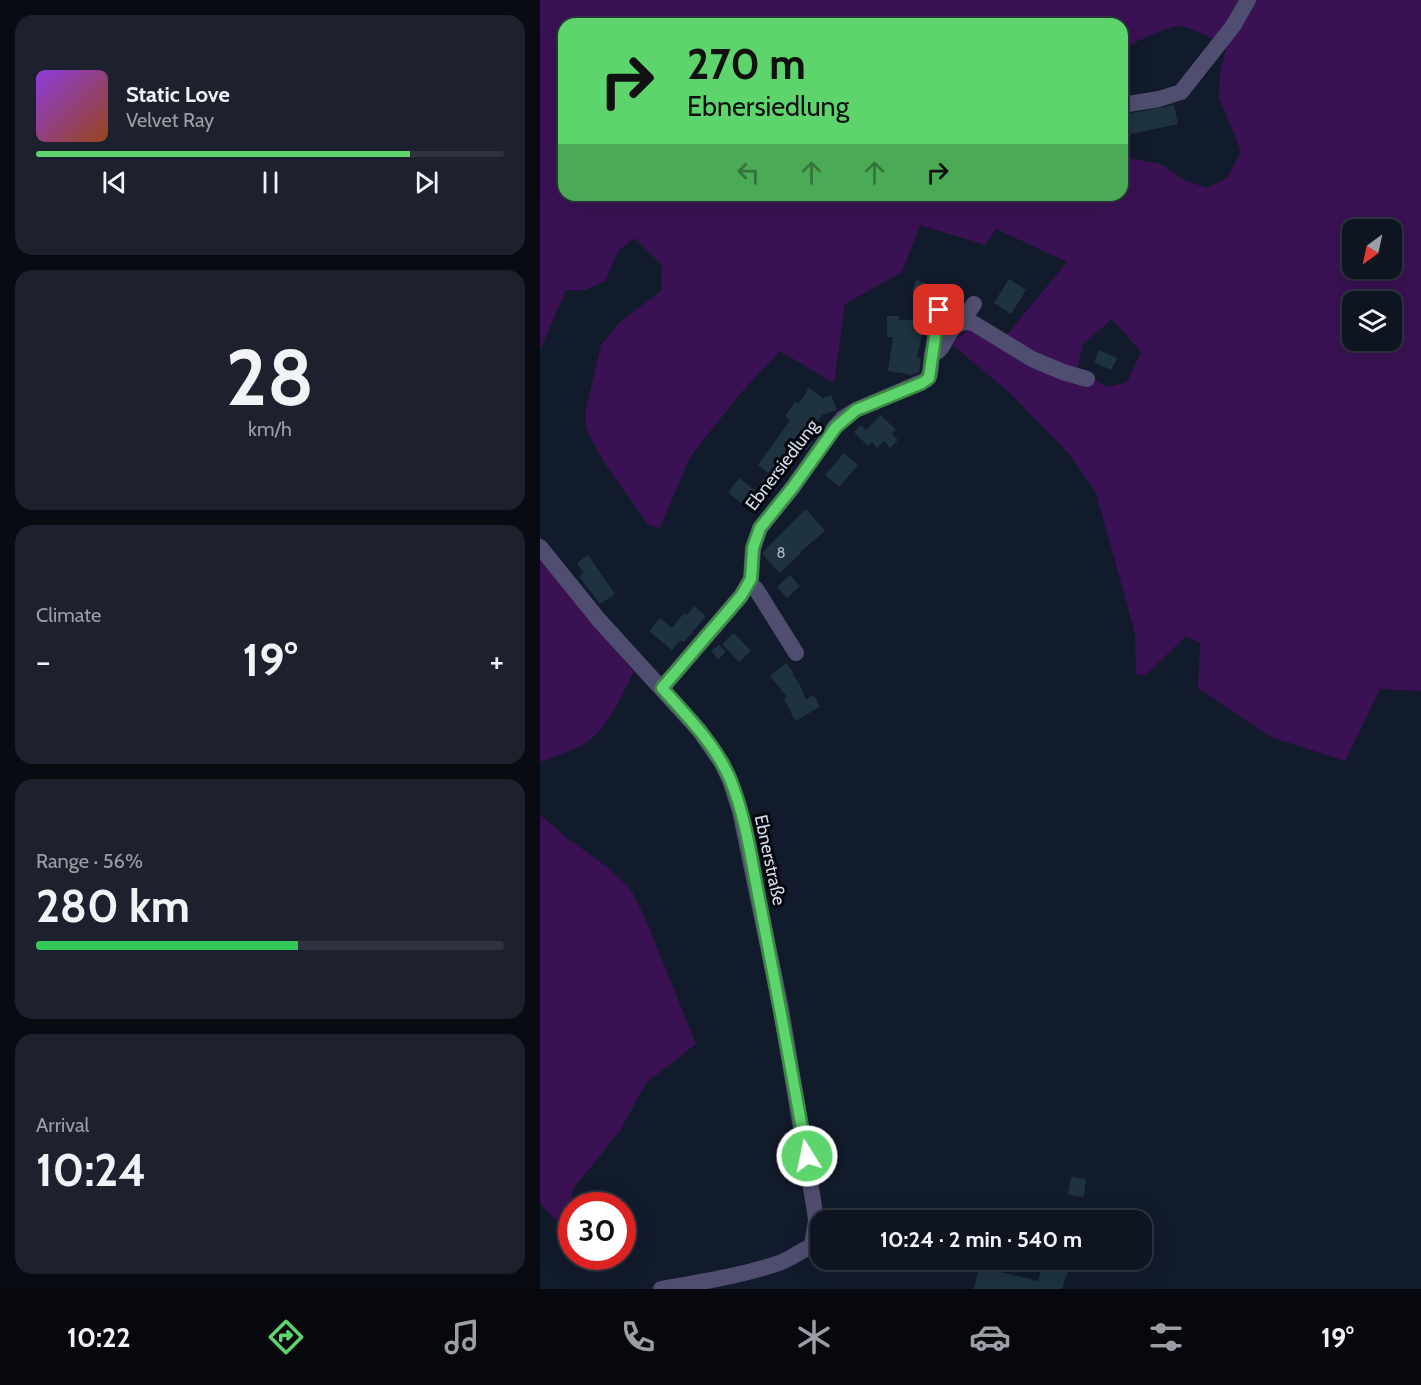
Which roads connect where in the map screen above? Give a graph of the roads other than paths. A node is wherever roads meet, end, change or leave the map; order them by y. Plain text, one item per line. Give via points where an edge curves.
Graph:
1 (1248, 0) edge
2 (1128, 104) edge
3 (974, 304) dead end
4 (939, 310) dead end
5 (964, 322) junction
6 (932, 354) junction
7 (1087, 379) dead end
8 (540, 547) edge
9 (749, 584) junction
10 (796, 653) dead end
11 (662, 688) junction
12 (815, 1210) edge
13 (810, 1248) edge
14 (661, 1289) edge

1 - 2 street via 1233,26 1180,92
3 - 5 street, Ebnersiedlung
4 - 6 street, Ebnersiedlung
5 - 6 street, Ebnersiedlung via 950,331 940,350
5 - 7 street via 979,325 1032,359
6 - 9 street, Ebnersiedlung via 926,380 849,414 829,435 760,528 754,541
8 - 11 street, Ebnerstraße
9 - 10 street
9 - 11 street, Ebnersiedlung
11 - 12 street, Ebnerstraße via 713,749 730,780 740,811 781,1009
13 - 14 street, Ebnerstraße via 777,1264

